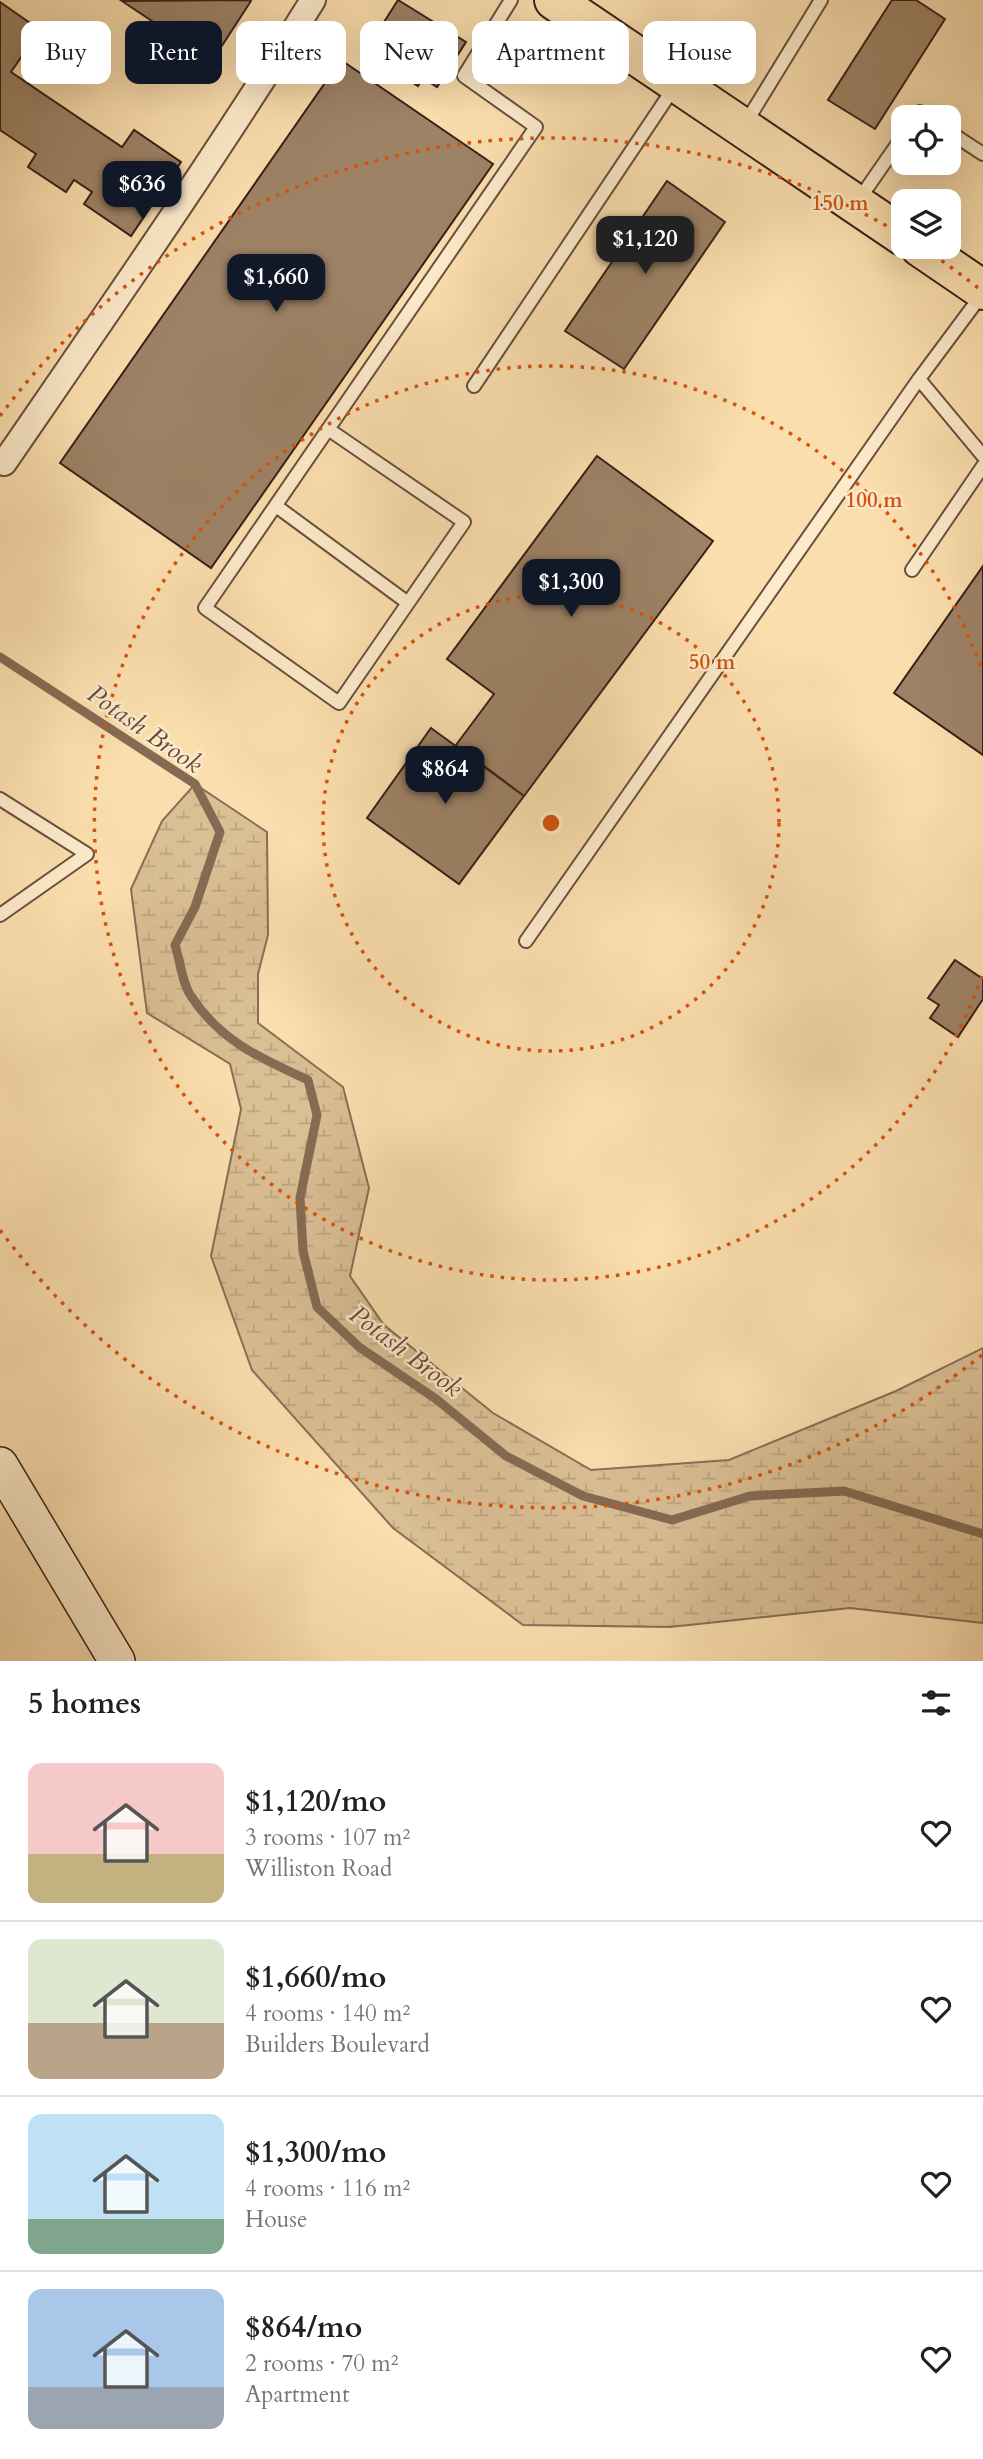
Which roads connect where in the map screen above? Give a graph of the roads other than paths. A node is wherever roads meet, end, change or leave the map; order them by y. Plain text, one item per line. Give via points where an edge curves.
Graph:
1 (313, 0) edge
2 (511, 0) edge
3 (554, 0) edge
4 (821, 0) edge
5 (643, 60) edge
6 (676, 84) edge
7 (678, 84) edge
8 (743, 127) junction
9 (961, 140) edge
10 (891, 153) edge
11 (983, 154) edge
12 (856, 204) junction
13 (891, 228) edge
14 (937, 259) edge
15 (983, 291) edge
16 (919, 379) junction
17 (474, 386) dead end
18 (328, 429) junction
19 (983, 456) edge
20 (4, 463) dead end
21 (983, 466) edge
22 (276, 506) junction
23 (912, 570) dead end
24 (408, 603) junction
25 (0, 799) edge
26 (0, 915) edge
27 (526, 942) dead end
28 (0, 1465) edge
29 (117, 1661) edge

1 - 20 street via 146,258
2 - 18 lane via 464,76 537,127
3 - 5 main road
4 - 8 lane
6 - 17 lane
7 - 8 main road
8 - 12 main road
9 - 11 lane
10 - 12 lane
12 - 13 main road
14 - 15 main road
15 - 16 lane
16 - 19 lane
16 - 27 lane
18 - 22 lane
18 - 24 lane via 464,522
21 - 23 lane
22 - 24 lane
22 - 24 lane via 205,608 339,703
25 - 26 lane via 87,854
28 - 29 main road

